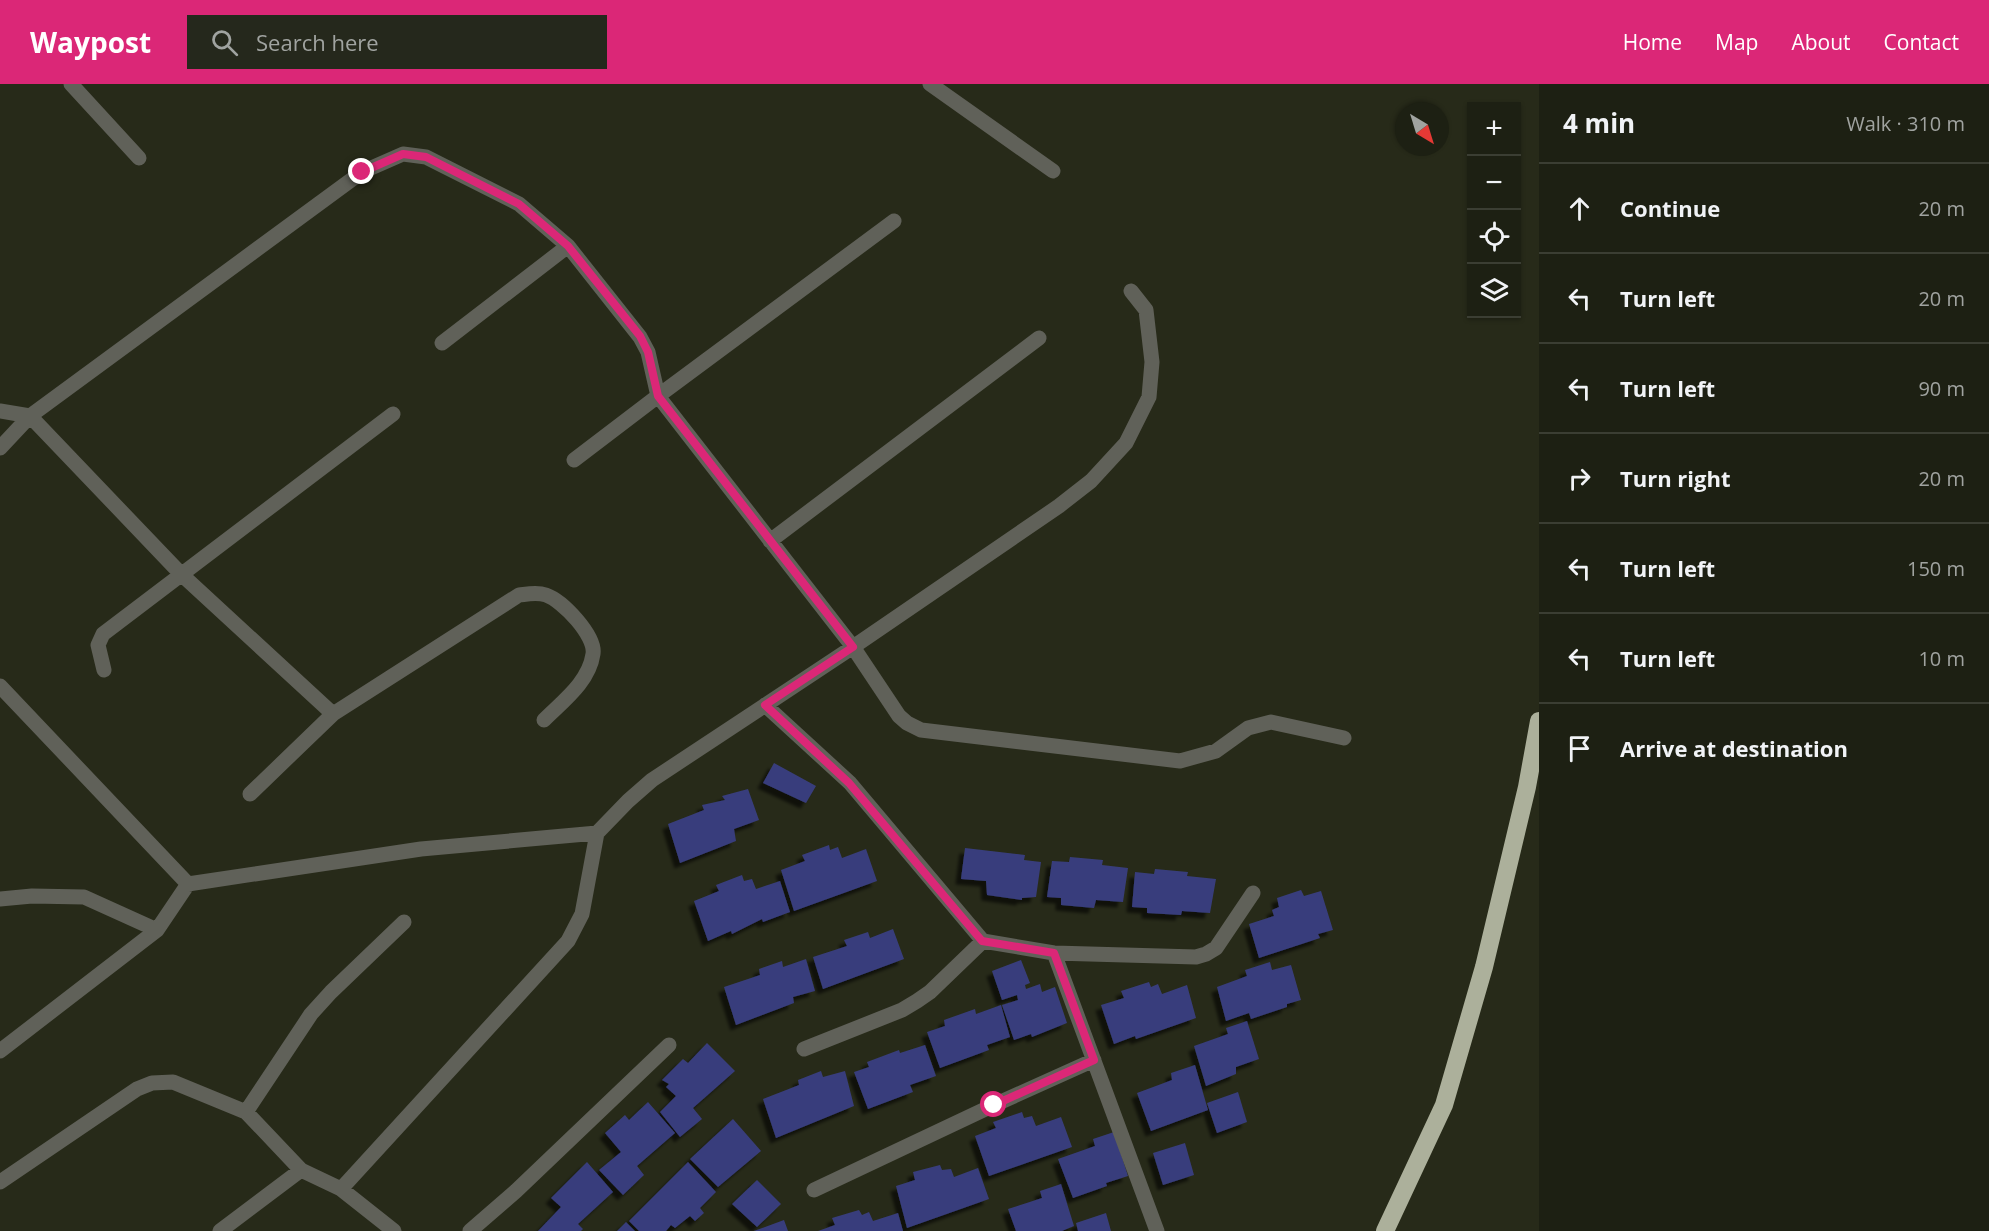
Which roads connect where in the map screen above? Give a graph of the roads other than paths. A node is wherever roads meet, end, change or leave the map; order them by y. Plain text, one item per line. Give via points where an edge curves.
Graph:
1 (71, 84) edge
2 (930, 84) edge
3 (139, 158) dead end
4 (1053, 171) dead end
5 (894, 221) dead end
6 (568, 246) junction
7 (1131, 291) dead end
8 (1039, 338) dead end
9 (442, 343) dead end
10 (658, 396) junction
11 (0, 411) edge
12 (393, 414) dead end
13 (30, 416) junction
14 (0, 448) edge
15 (574, 460) dead end
16 (770, 541) junction
17 (181, 574) junction
18 (853, 647) junction
19 (104, 670) dead end
20 (0, 686) edge
21 (765, 705) junction
22 (333, 714) junction
23 (544, 720) dead end
24 (1539, 721) edge
25 (1344, 738) dead end
26 (250, 794) dead end
27 (597, 833) junction
28 (188, 884) junction
29 (1253, 892) dead end
30 (0, 899) edge
31 (404, 922) dead end
32 (157, 930) junction
33 (982, 941) junction
34 (1054, 953) junction
35 (669, 1046) dead end
36 (804, 1049) dead end
37 (0, 1051) edge
38 (1094, 1060) junction
39 (246, 1112) junction
40 (301, 1170) junction
41 (0, 1182) edge
42 (341, 1189) junction
43 (814, 1190) dead end
44 (220, 1231) edge
45 (394, 1231) edge
46 (470, 1231) edge
47 (1157, 1231) edge
48 (1386, 1231) edge

1 - 3 street
2 - 4 street
5 - 10 street
6 - 9 street
6 - 10 street via 640,336 648,352
6 - 13 street via 519,204 426,157 403,154 362,172
7 - 18 street via 1146,310 1152,362 1149,397 1126,444 1091,481 1059,506
8 - 16 street
10 - 15 street
10 - 16 street
11 - 13 street
12 - 17 street
13 - 14 street
13 - 17 street
16 - 18 street
17 - 19 street via 103,634 98,645
17 - 22 street
18 - 21 street
18 - 25 street via 899,716 921,730 1180,761 1216,751 1248,728 1271,722
20 - 28 street
21 - 27 street via 652,780
21 - 33 street via 849,783
22 - 23 street via 519,596 532,593 560,602 592,638 594,653 580,684
22 - 26 street
24 - 48 highway via 1484,967 1444,1105
27 - 28 street via 421,849
27 - 42 street via 582,914 568,941
28 - 32 street
29 - 34 street via 1216,948 1206,954 1196,957
30 - 32 street via 84,897
31 - 39 street via 311,1014
32 - 37 street
33 - 34 street
33 - 36 street via 917,1001
34 - 38 street
35 - 46 street
38 - 43 street
38 - 47 street
39 - 40 street
39 - 41 street via 173,1082 152,1083 137,1089
40 - 42 street
40 - 44 street
42 - 45 street

